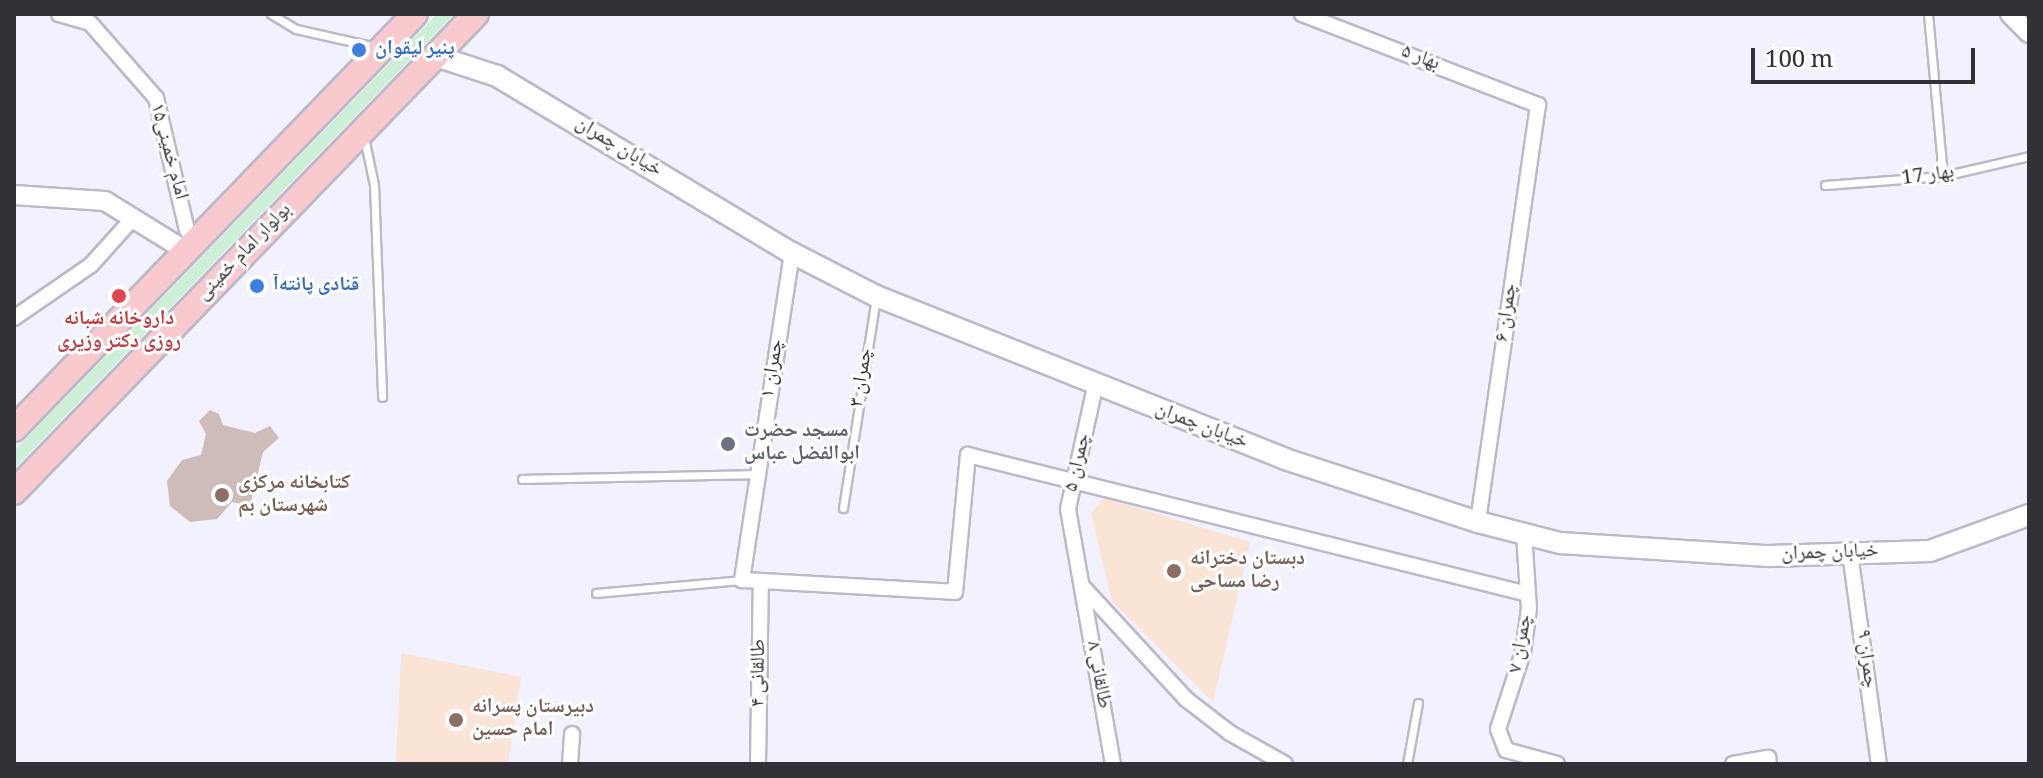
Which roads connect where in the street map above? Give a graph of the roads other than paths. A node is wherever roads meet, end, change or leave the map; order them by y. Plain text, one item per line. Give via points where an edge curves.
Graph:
1 (59, 14) edge
2 (271, 14) edge
3 (415, 14) edge
4 (476, 14) edge
5 (1302, 14) edge
6 (1928, 14) edge
7 (2010, 14) edge
8 (2029, 33) edge
9 (381, 48) junction
10 (436, 56) junction
11 (1538, 105) joint
12 (363, 131) junction
13 (2029, 156) edge
14 (1943, 176) junction
15 (1825, 185) dead end
16 (14, 195) edge
17 (134, 217) junction
18 (191, 246) junction
19 (792, 253) junction
20 (876, 296) junction
21 (14, 318) edge
22 (1095, 387) junction
23 (382, 397) dead end
24 (14, 429) edge
25 (758, 474) junction
26 (522, 479) dead end
27 (1075, 481) junction
28 (14, 492) edge
29 (843, 508) dead end
30 (2029, 515) edge
31 (1478, 522) junction
32 (1524, 534) junction
33 (1850, 553) junction
34 (742, 580) junction
35 (761, 582) junction
36 (1081, 586) junction
37 (596, 593) dead end
38 (1528, 594) junction
39 (1418, 703) dead end
40 (572, 734) dead end
41 (1504, 757) edge
42 (570, 764) edge
43 (758, 764) edge
44 (1113, 764) edge
45 (1285, 764) edge
46 (1407, 764) edge
47 (1557, 764) edge
48 (1733, 764) edge
49 (1769, 764) edge
50 (1879, 764) edge

1 - 18 street, امام خمینی۱۵ ‍ via 90,23 156,98
2 - 9 lane via 296,29
3 - 9 main road
4 - 10 main road, بولوار امام خمینی
5 - 11 street, بهار ۵
6 - 14 lane
7 - 8 street
9 - 18 main road
10 - 12 main road, بولوار امام خمینی
10 - 19 main road, خیابان چمران via 497,76
11 - 31 street, چمران ۶
12 - 23 lane via 374,185
12 - 28 main road, بولوار امام خمینی
13 - 14 lane, بهار 17
14 - 15 lane, بهار 17
16 - 17 street via 105,201
17 - 18 street
17 - 21 street via 91,265
18 - 24 main road
19 - 20 main road, خیابان چمران
19 - 25 street, چمران ۱
20 - 22 main road, خیابان چمران
20 - 29 lane, چمران ۳
22 - 27 street, چمران ۵
22 - 31 main road, خیابان چمران via 1285,459
25 - 26 lane
25 - 34 street, چمران ۱
27 - 35 street via 968,455 955,592
27 - 36 street, چمران ۵ via 1068,509
27 - 38 street
30 - 33 main road, خیابان چمران via 1930,551
31 - 32 main road, خیابان چمران
32 - 33 main road, خیابان چمران via 1560,543 1769,556
32 - 38 street, چمران ۷
33 - 50 street, چمران ۹
34 - 35 street
34 - 37 lane
35 - 43 street, طالقانی ۴
36 - 44 street, طالقانی ۸
36 - 45 street via 1186,699 1230,733
38 - 41 street, چمران ۷ via 1523,652 1498,729
39 - 46 lane
40 - 42 street
41 - 47 street
48 - 49 street via 1768,758

